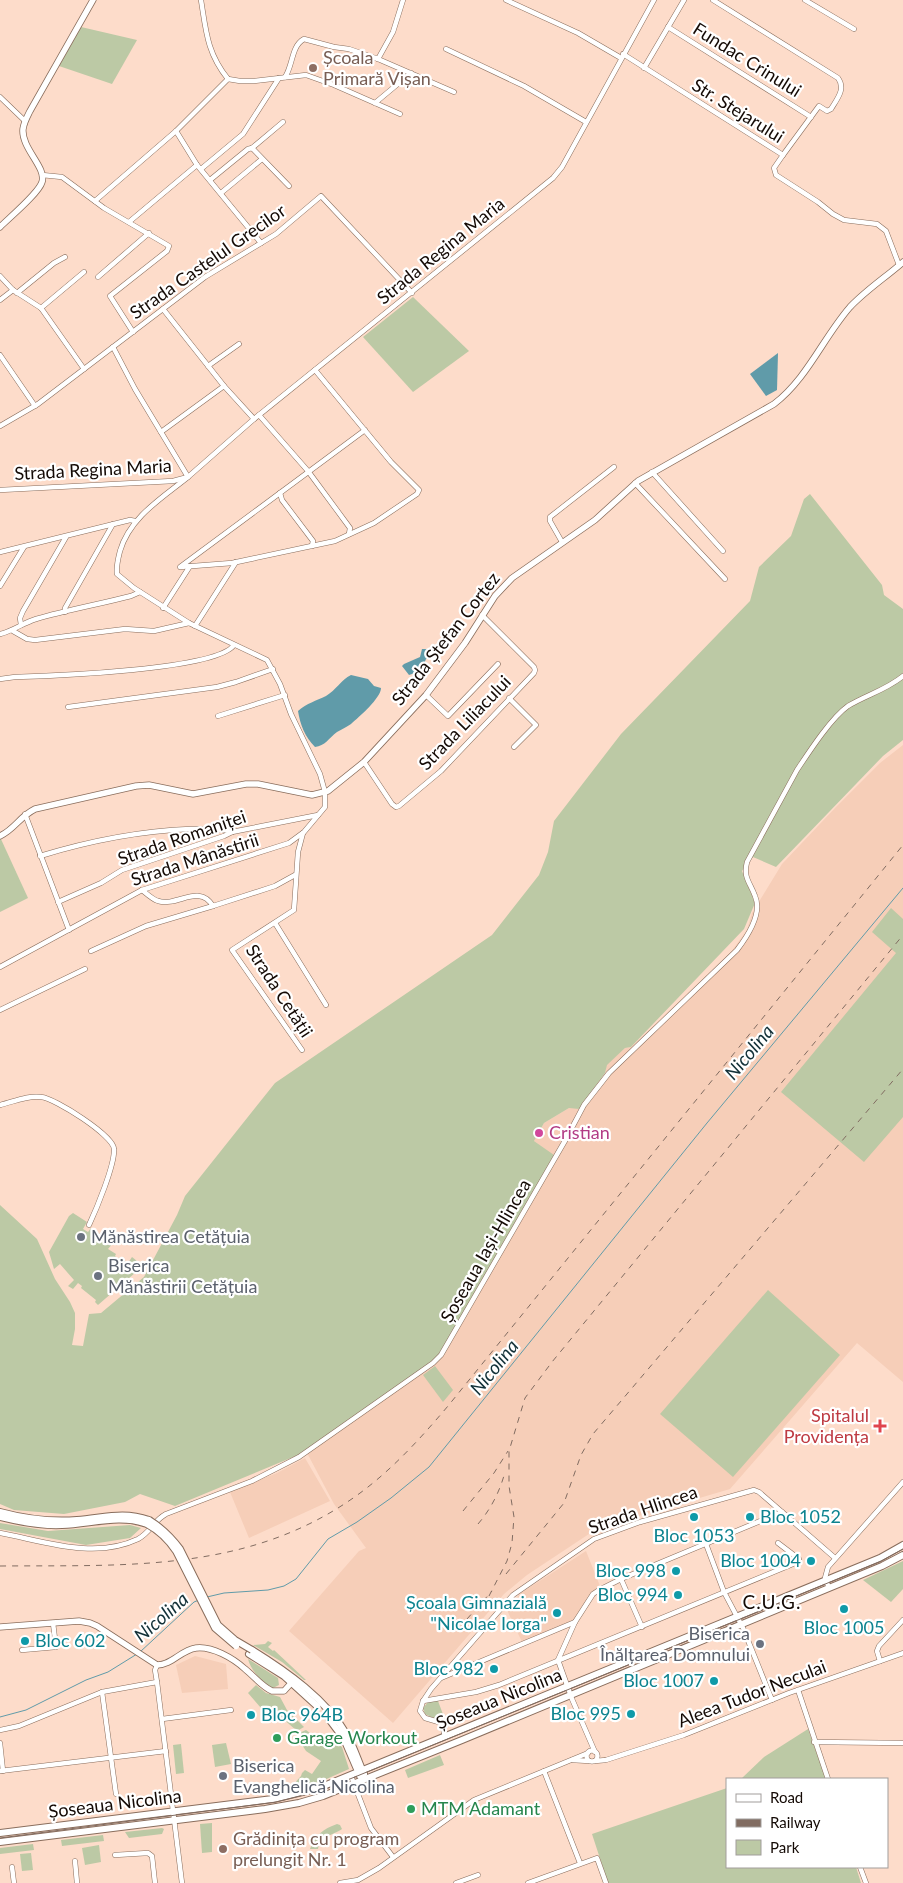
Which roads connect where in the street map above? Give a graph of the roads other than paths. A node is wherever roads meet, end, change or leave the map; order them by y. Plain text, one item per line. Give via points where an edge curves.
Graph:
1 (93, 0) edge
2 (201, 0) edge
3 (403, 0) edge
4 (506, 0) edge
5 (522, 0) edge
6 (654, 0) edge
7 (684, 0) edge
8 (713, 0) edge
9 (805, 0) edge
10 (519, 6) junction
11 (668, 28) junction
12 (854, 29) dead end
13 (446, 49) dead end
14 (622, 56) junction
15 (378, 59) junction
16 (644, 68) junction
17 (411, 73) junction
18 (228, 78) junction
19 (282, 78) junction
20 (454, 92) dead end
21 (0, 97) edge
22 (375, 103) junction
23 (400, 114) dead end
24 (810, 117) junction
25 (25, 121) junction
26 (283, 122) dead end
27 (586, 122) junction
28 (176, 131) junction
29 (252, 148) junction
30 (783, 155) junction
31 (262, 159) junction
32 (199, 167) junction
33 (42, 175) junction
34 (210, 180) junction
35 (289, 186) dead end
36 (221, 193) junction
37 (95, 200) junction
38 (129, 222) junction
39 (0, 227) edge
40 (149, 233) junction
41 (261, 243) junction
42 (65, 257) dead end
43 (901, 263) edge
44 (84, 272) dead end
45 (0, 276) edge
46 (98, 277) dead end
47 (13, 290) junction
48 (17, 293) junction
49 (412, 293) junction
50 (0, 300) edge
51 (41, 308) junction
52 (163, 309) junction
53 (132, 332) junction
54 (239, 344) dead end
55 (113, 347) junction
56 (0, 355) edge
57 (208, 366) junction
58 (84, 369) junction
59 (315, 370) junction
60 (224, 386) junction
61 (35, 406) junction
62 (259, 415) junction
63 (254, 419) junction
64 (0, 426) edge
65 (365, 430) junction
66 (161, 432) junction
67 (614, 467) dead end
68 (308, 471) junction
69 (652, 472) junction
70 (188, 477) junction
71 (635, 483) junction
72 (0, 490) edge
73 (280, 493) junction
74 (135, 521) junction
75 (113, 524) junction
76 (350, 534) junction
77 (66, 537) junction
78 (562, 542) junction
79 (312, 546) junction
80 (24, 547) junction
81 (723, 551) dead end
82 (0, 552) edge
83 (236, 562) junction
84 (190, 566) junction
85 (725, 579) dead end
86 (0, 586) edge
87 (140, 592) junction
88 (163, 608) junction
89 (65, 612) junction
90 (482, 615) junction
91 (189, 623) junction
92 (21, 625) junction
93 (195, 626) junction
94 (13, 631) junction
95 (0, 634) edge
96 (234, 645) junction
97 (498, 664) dead end
98 (273, 669) junction
99 (903, 676) edge
100 (0, 679) edge
101 (285, 695) junction
102 (426, 695) junction
103 (510, 698) junction
104 (68, 707) dead end
105 (218, 716) dead end
106 (514, 747) dead end
107 (364, 762) junction
108 (325, 792) junction
109 (25, 814) junction
110 (319, 815) junction
111 (232, 832) junction
112 (304, 832) junction
113 (0, 836) edge
114 (288, 844) junction
115 (298, 852) junction
116 (40, 856) junction
117 (295, 875) junction
118 (142, 890) junction
119 (58, 902) junction
120 (213, 906) junction
121 (275, 923) junction
122 (69, 930) junction
123 (91, 951) dead end
124 (0, 967) edge
125 (85, 970) dead end
126 (326, 1005) dead end
127 (0, 1010) edge
128 (302, 1050) dead end
129 (0, 1105) edge
130 (89, 1225) dead end
131 (903, 1482) edge
132 (0, 1512) edge
133 (782, 1512) junction
134 (0, 1517) edge
135 (148, 1522) junction
136 (0, 1533) edge
137 (778, 1543) dead end
138 (706, 1544) junction
139 (903, 1545) edge
140 (903, 1555) edge
141 (835, 1558) junction
142 (621, 1579) junction
143 (826, 1580) junction
144 (829, 1588) junction
145 (724, 1592) junction
146 (736, 1617) junction
147 (903, 1620) edge
148 (575, 1622) junction
149 (53, 1623) junction
150 (741, 1625) junction
151 (0, 1627) edge
152 (642, 1627) junction
153 (22, 1650) dead end
154 (903, 1653) edge
155 (558, 1660) junction
156 (880, 1661) junction
157 (157, 1665) junction
158 (438, 1680) junction
159 (293, 1681) junction
160 (156, 1682) junction
161 (568, 1687) junction
162 (798, 1690) junction
163 (102, 1692) junction
164 (571, 1695) junction
165 (772, 1700) junction
166 (424, 1701) junction
167 (231, 1710) dead end
168 (162, 1719) junction
169 (0, 1730) edge
170 (445, 1737) junction
171 (814, 1742) junction
172 (0, 1743) edge
173 (903, 1743) edge
174 (166, 1751) junction
175 (593, 1752) junction
176 (112, 1758) junction
177 (610, 1758) junction
178 (571, 1760) junction
179 (589, 1761) junction
180 (596, 1761) junction
181 (1, 1771) edge
182 (544, 1771) junction
183 (361, 1772) junction
184 (351, 1776) junction
185 (828, 1778) edge
186 (364, 1780) junction
187 (354, 1784) junction
188 (116, 1794) dead end
189 (173, 1812) junction
190 (175, 1820) junction
191 (0, 1833) edge
192 (0, 1842) edge
193 (115, 1855) dead end
194 (393, 1857) junction
195 (75, 1860) dead end
196 (580, 1864) junction
197 (12, 1867) dead end
198 (860, 1868) edge
199 (478, 1875) dead end
200 (546, 1876) junction
201 (358, 1882) edge
202 (14, 1883) edge
203 (76, 1883) edge
204 (155, 1883) edge
205 (182, 1883) edge
206 (340, 1883) edge
207 (456, 1883) edge
208 (528, 1883) edge
209 (548, 1883) edge
210 (606, 1883) edge
211 (866, 1883) edge

1 - 25 street
2 - 18 street via 213,57
3 - 15 street via 393,32
4 - 10 street, Str. Stejarului
5 - 10 street
6 - 14 street, Strada Regina Maria
7 - 11 street
8 - 24 street via 838,78 842,87 831,109 827,111 819,106
9 - 12 street
10 - 14 street, Str. Stejarului
11 - 16 street
11 - 24 street, Fundac Crinului
13 - 27 street via 524,86
14 - 16 street, Str. Stejarului
14 - 27 street, Strada Regina Maria
15 - 17 street
15 - 19 street via 349,48 304,39 296,47 289,72
16 - 30 street, Str. Stejarului
17 - 20 street
17 - 22 street
18 - 19 street via 254,81
18 - 28 street
19 - 22 street via 306,75
19 - 32 street via 243,134
21 - 25 street
22 - 23 street
24 - 30 street
25 - 33 street via 23,134
26 - 29 street
27 - 49 street, Strada Regina Maria via 553,178
28 - 32 street
28 - 37 street
29 - 31 street
29 - 34 street
30 - 43 street, Str. Stejarului via 774,168 776,176 844,220 878,224 886,232
31 - 35 street
31 - 36 street
32 - 34 street
32 - 38 street
33 - 37 street via 62,177
33 - 39 street via 40,186
34 - 36 street
36 - 41 street
37 - 38 street
38 - 40 street
40 - 46 street
40 - 53 street via 167,243 169,249 110,296
41 - 49 street, Strada Castelul Grecilor via 321,196
41 - 52 street, Strada Castelul Grecilor via 205,277
42 - 48 street
43 - 69 street, Strada Ștefan Cortez via 851,306 783,397
44 - 51 street
45 - 47 street
47 - 48 street
47 - 50 street
48 - 51 street
49 - 59 street, Strada Regina Maria
51 - 58 street
52 - 53 street, Strada Castelul Grecilor
52 - 57 street
53 - 55 street, Strada Castelul Grecilor
54 - 57 street
55 - 58 street, Strada Castelul Grecilor
55 - 66 street, Strada Regina Maria
56 - 61 street
57 - 60 street
58 - 61 street, Strada Castelul Grecilor
59 - 62 street, Strada Regina Maria
59 - 65 street
60 - 63 street
60 - 66 street
61 - 64 street, Strada Castelul Grecilor
62 - 63 street, Strada Regina Maria
62 - 68 street
63 - 70 street, Strada Regina Maria
65 - 68 street
65 - 76 street via 419,490 391,513
66 - 70 street, Strada Regina Maria
67 - 78 street via 550,518
68 - 73 street
68 - 76 street via 350,528
69 - 71 street, Strada Ștefan Cortez
69 - 81 street
70 - 72 street, Strada Regina Maria
70 - 74 street
71 - 78 street, Strada Ștefan Cortez via 595,520
71 - 85 street
73 - 79 street via 313,541
73 - 84 street via 180,567
74 - 75 street
74 - 87 street via 122,546 116,568 120,577
75 - 77 street
75 - 89 street
76 - 79 street
77 - 80 street
77 - 92 street via 23,611
78 - 90 street, Strada Ștefan Cortez via 503,586
79 - 83 street
80 - 82 street
80 - 86 street
83 - 84 street
83 - 93 street
84 - 88 street
87 - 88 street
87 - 89 street
88 - 91 street
89 - 92 street
90 - 102 street, Strada Ștefan Cortez
90 - 103 street, Strada Liliacului via 536,670
91 - 93 street
91 - 94 street via 154,631 125,629 35,640
92 - 94 street
93 - 96 street
94 - 95 street
96 - 98 street via 262,657
96 - 100 street via 216,654 119,672
97 - 102 street via 448,716
98 - 101 street
98 - 104 street via 217,687
99 - 136 street, Șoseaua Iași-Hlincea via 837,716 796,770 744,872 758,904 747,937 609,1073 584,1105 433,1363 299,1457 252,1481 166,1514 139,1538 86,1549
101 - 105 street
101 - 108 street
102 - 107 street, Strada Ștefan Cortez
103 - 106 street via 536,726
103 - 107 street, Strada Liliacului via 441,771 399,806 392,804
107 - 108 street, Strada Ștefan Cortez
108 - 109 street via 312,795 246,784 187,794 148,785 45,806
108 - 110 street, Strada Mânăstirii via 325,807
109 - 113 street
109 - 116 street
110 - 111 street, Strada Romaniței
110 - 112 street, Strada Mânăstirii
111 - 116 street via 213,828 134,833 70,846
111 - 119 street, Strada Romaniței via 122,870
112 - 114 street, Strada Mânăstirii
112 - 115 street, Strada Cetății
114 - 115 street
114 - 118 street, Strada Mânăstirii
115 - 117 street, Strada Cetății
116 - 119 street
117 - 120 street via 275,886
117 - 121 street, Strada Cetății via 294,910
118 - 120 street via 158,901 201,896 209,899
118 - 122 street, Strada Mânăstirii
119 - 122 street
120 - 123 street via 146,926
121 - 126 street
121 - 128 street, Strada Cetății via 232,950
122 - 124 street, Strada Mânăstirii
125 - 127 street
129 - 130 street via 34,1096 49,1099 113,1143 112,1160
131 - 141 street
132 - 135 main road via 45,1520 79,1520 120,1514 137,1516
133 - 138 street
133 - 141 street, Strada Hlincea
133 - 158 street, Strada Hlincea via 755,1490 640,1522 594,1539 513,1595
134 - 135 main road via 39,1525 120,1519
135 - 159 main road, bridge via 161,1526 180,1549 218,1625
137 - 145 street via 799,1559
138 - 142 street
138 - 145 street
139 - 143 main road, Șoseaua Nicolina
140 - 144 main road, Șoseaua Nicolina
141 - 143 street via 828,1567
142 - 148 street via 593,1594
142 - 152 street
143 - 144 street
143 - 146 main road, Șoseaua Nicolina
144 - 150 main road, Șoseaua Nicolina
145 - 146 street
145 - 152 street
146 - 150 street
146 - 161 main road, Șoseaua Nicolina
147 - 156 street via 878,1646
148 - 155 street
148 - 158 street
149 - 151 street
149 - 153 street via 56,1647
149 - 157 street via 90,1623
150 - 164 main road, Șoseaua Nicolina
150 - 165 street
152 - 155 street
154 - 156 street, Aleea Tudor Neculai
155 - 161 street
155 - 166 street via 490,1688
156 - 162 street, Aleea Tudor Neculai
157 - 159 street via 166,1664 190,1649 203,1648 238,1663 272,1691 284,1690
157 - 160 street
158 - 166 street, Strada Hlincea
159 - 183 main road via 341,1725
160 - 163 street
160 - 168 street
161 - 164 street
161 - 170 main road, Șoseaua Nicolina
162 - 165 street, Aleea Tudor Neculai
162 - 171 street
163 - 169 street via 19,1726
163 - 176 street
164 - 175 street
164 - 186 main road, Șoseaua Nicolina
165 - 177 street, Aleea Tudor Neculai
166 - 170 street via 420,1707 422,1714 430,1721 442,1723
167 - 168 street
168 - 174 street
170 - 183 main road, Șoseaua Nicolina
171 - 173 street
171 - 185 street
172 - 181 street
174 - 176 street
174 - 189 street
175 - 177 street
175 - 178 street, Aleea Tudor Neculai
175 - 179 street via 587,1757
175 - 180 street via 598,1757
176 - 181 street
176 - 188 street
177 - 180 street, Aleea Tudor Neculai
178 - 179 street, Aleea Tudor Neculai
178 - 182 street, Aleea Tudor Neculai
179 - 180 street, Aleea Tudor Neculai
182 - 194 street, Aleea Tudor Neculai via 474,1800
182 - 196 street
183 - 184 main road, Șoseaua Nicolina
183 - 186 main road
184 - 187 street
184 - 189 main road, Șoseaua Nicolina via 285,1797
186 - 187 main road, Șoseaua Nicolina
187 - 190 main road, Șoseaua Nicolina via 292,1804
187 - 194 street via 371,1828
189 - 190 street
189 - 191 main road, Șoseaua Nicolina
190 - 192 main road, Șoseaua Nicolina
190 - 205 street
193 - 204 street via 148,1853 152,1856
194 - 201 street, Aleea Tudor Neculai
195 - 203 street
196 - 200 street
196 - 210 street via 597,1858
197 - 202 street
198 - 211 street
199 - 207 street
200 - 208 street
200 - 209 street
201 - 206 street, Aleea Tudor Neculai

